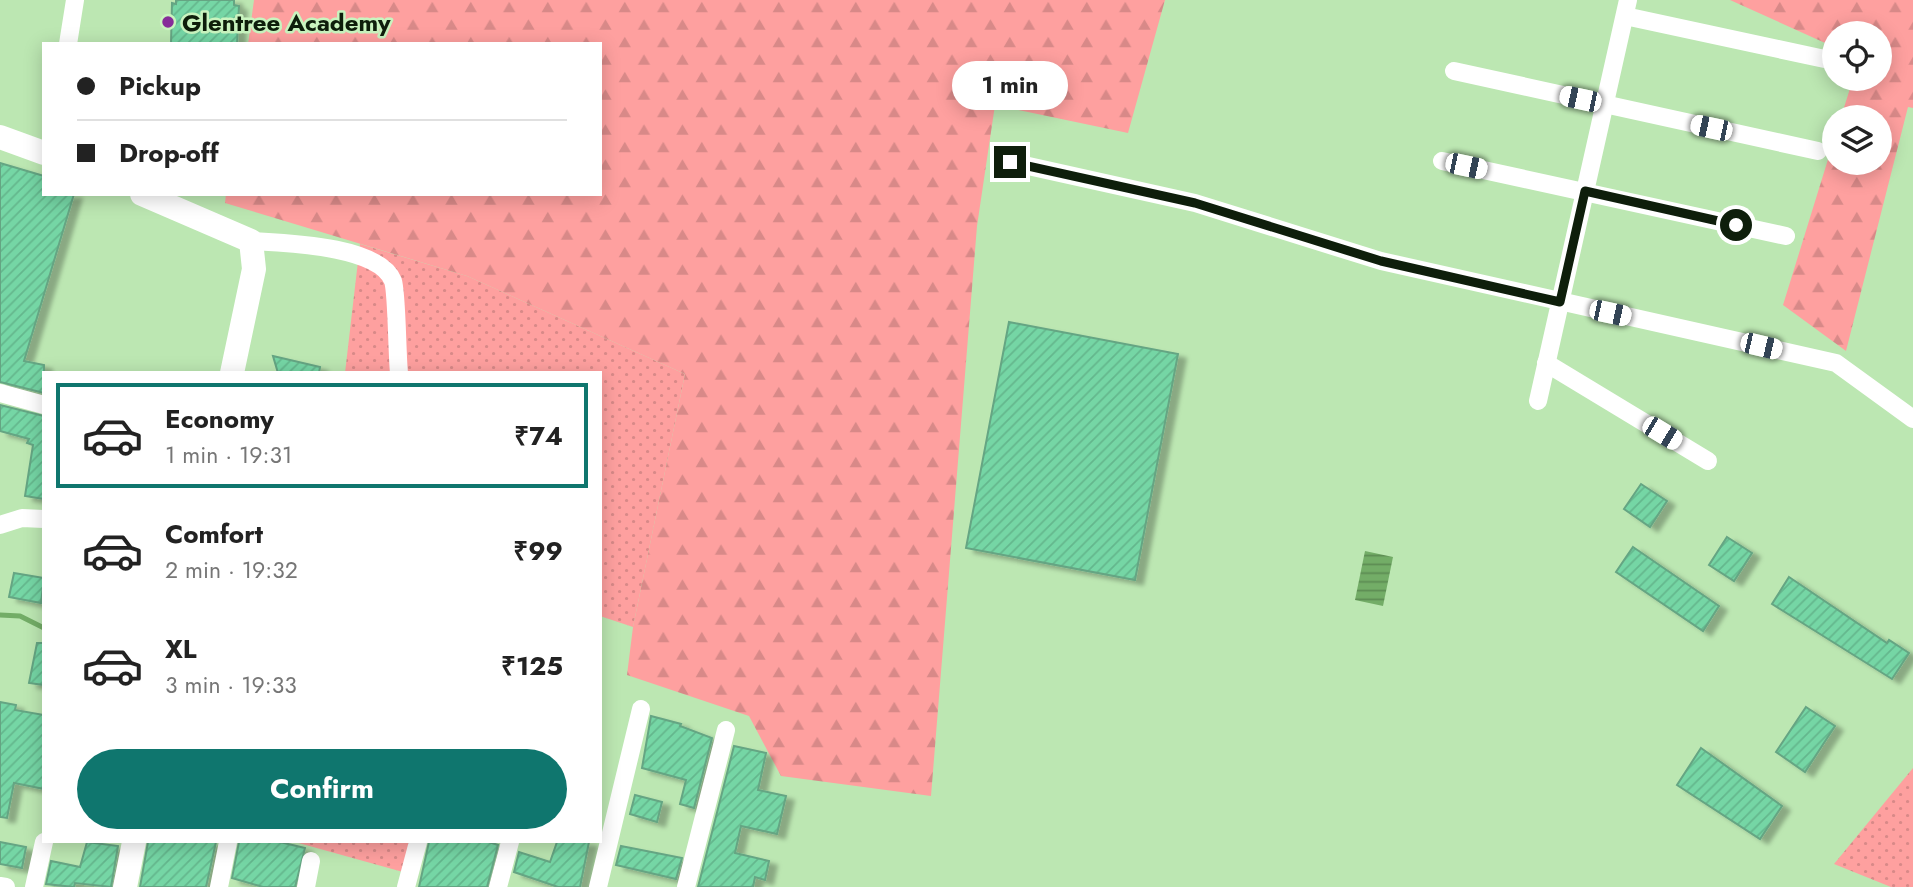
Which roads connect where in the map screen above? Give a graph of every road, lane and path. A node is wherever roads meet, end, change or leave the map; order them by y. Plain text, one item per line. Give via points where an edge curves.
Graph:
1 (75, 0) edge
2 (1626, 8) edge
3 (68, 42) edge
4 (1822, 58) edge
5 (1454, 71) dead end
6 (1605, 104) junction
7 (0, 137) edge
8 (1818, 151) dead end
9 (42, 152) edge
10 (1442, 161) dead end
11 (1010, 162) dead end
12 (1585, 191) junction
13 (147, 196) edge
14 (1786, 236) dead end
15 (251, 241) junction
16 (1560, 302) junction
17 (1546, 363) junction
18 (232, 371) edge
19 (399, 371) edge
20 (0, 393) edge
21 (1538, 401) dead end
22 (42, 404) edge
23 (1913, 419) edge
24 (1708, 461) dead end
25 (42, 519) edge
26 (0, 525) edge
27 (641, 709) dead end
28 (726, 730) dead end
29 (44, 843) edge
30 (134, 843) edge
31 (228, 843) edge
32 (418, 843) edge
33 (510, 843) edge
34 (311, 861) dead end
35 (0, 886) edge
36 (6, 887) edge
37 (34, 887) edge
38 (125, 887) edge
39 (219, 887) edge
40 (306, 887) edge
41 (406, 887) edge
42 (498, 887) edge
43 (598, 887) edge
44 (686, 887) edge

1 - 3 street
2 - 4 street
2 - 6 street
5 - 6 street
6 - 8 street
6 - 12 street
7 - 9 street
10 - 12 street
11 - 16 street via 1195,203 1381,261
12 - 14 street
12 - 16 street
13 - 15 street
15 - 18 street via 254,270
15 - 19 street via 327,247 363,257 381,268 393,280
16 - 17 street
16 - 23 street via 1836,362
17 - 21 street
17 - 24 street
20 - 22 street
25 - 26 street via 22,518
27 - 43 street
28 - 44 street
29 - 37 street
30 - 38 street
31 - 39 street
32 - 41 street
33 - 42 street
34 - 40 street
35 - 36 street

